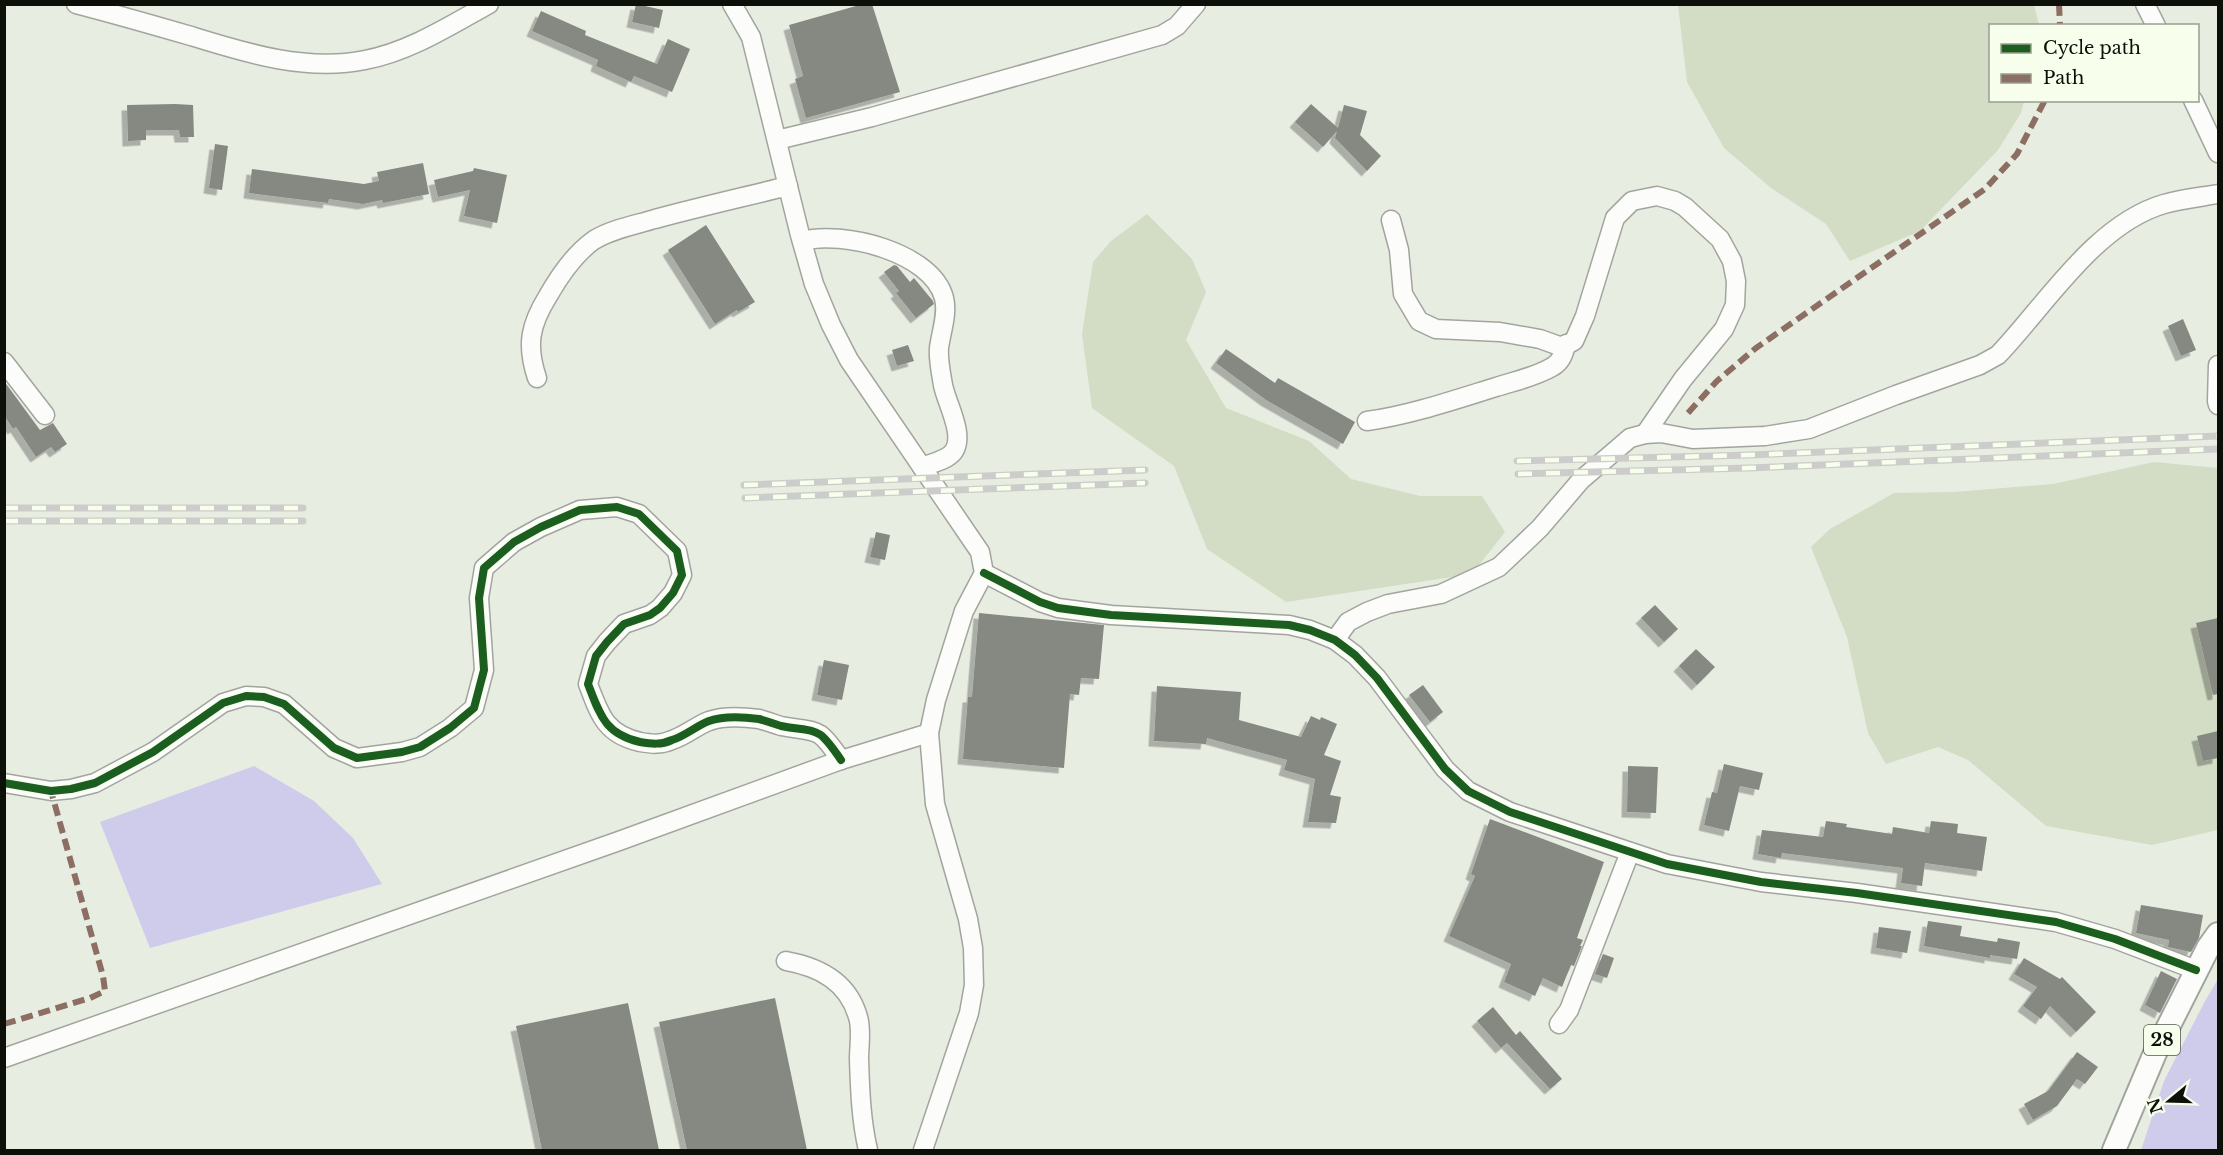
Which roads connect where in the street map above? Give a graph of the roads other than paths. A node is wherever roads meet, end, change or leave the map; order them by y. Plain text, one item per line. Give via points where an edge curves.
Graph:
1 (76, 4) edge
2 (489, 4) edge
3 (732, 4) edge
4 (1196, 4) edge
5 (2145, 4) edge
6 (2155, 24) edge
7 (2194, 102) edge
8 (777, 140) junction
9 (2218, 153) edge
10 (788, 186) junction
11 (2218, 194) edge
12 (1391, 220) dead end
13 (802, 241) junction
14 (1566, 344) junction
15 (4, 362) edge
16 (2218, 365) edge
17 (537, 378) dead end
18 (2218, 405) edge
19 (45, 415) dead end
20 (1367, 421) dead end
21 (1645, 434) junction
22 (922, 466) junction
23 (984, 573) junction
24 (1335, 640) junction
25 (929, 733) junction
26 (841, 760) junction
27 (4, 783) edge
28 (1630, 852) junction
29 (2218, 934) edge
30 (786, 961) dead end
31 (2196, 970) junction
32 (1559, 1024) dead end
33 (4, 1058) edge
34 (868, 1150) edge
35 (923, 1150) edge
36 (2114, 1150) edge

1 - 2 street via 243,51 283,60 336,64 391,53
3 - 8 street via 751,38
4 - 8 street via 1177,26 1162,35
5 - 6 street
7 - 9 street
8 - 10 street
10 - 13 street
10 - 17 street via 633,225 595,240 562,271 539,311 530,341 530,358
11 - 21 street via 2165,203 2120,227 2084,258 1998,355 1980,365 1809,429 1710,439
12 - 14 street via 1399,250 1403,294 1419,321 1436,329 1500,332
13 - 22 street via 814,284 849,360
13 - 22 street via 822,238 887,248 904,256 940,285 945,319 939,350 944,388 958,439 954,452
14 - 20 street via 1563,357 1554,366 1530,376
14 - 21 street via 1574,341 1585,316 1614,218 1632,201 1657,196 1675,201 1720,239 1736,281 1735,305 1724,329
15 - 19 street
16 - 18 street
21 - 24 street via 1630,438 1581,480 1499,567 1441,594 1367,612 1348,622
22 - 23 street via 980,552
23 - 24 street via 1058,608 1111,615 1289,625
23 - 25 street via 964,611
24 - 28 street via 1377,678 1445,769 1468,791 1510,812
25 - 26 street
25 - 35 street via 935,804 968,919 974,985 969,1013
26 - 27 street via 817,731 759,719 732,717 709,721 672,741 655,745 615,733 607,724 588,684 596,656 624,624 660,608 682,575 677,551 639,514 617,507 580,510 541,527 514,542 484,568 479,598 484,670 474,708 420,747 357,758 334,748 284,704 246,696 223,702 153,752 95,783 51,791
26 - 33 street
28 - 31 street via 1667,864 1761,882 2056,922 2115,939
28 - 32 street via 1569,1010
29 - 31 main road, 28
30 - 34 street via 810,966 833,978 850,998 859,1018 862,1124
31 - 36 main road, 28 via 2141,1082

